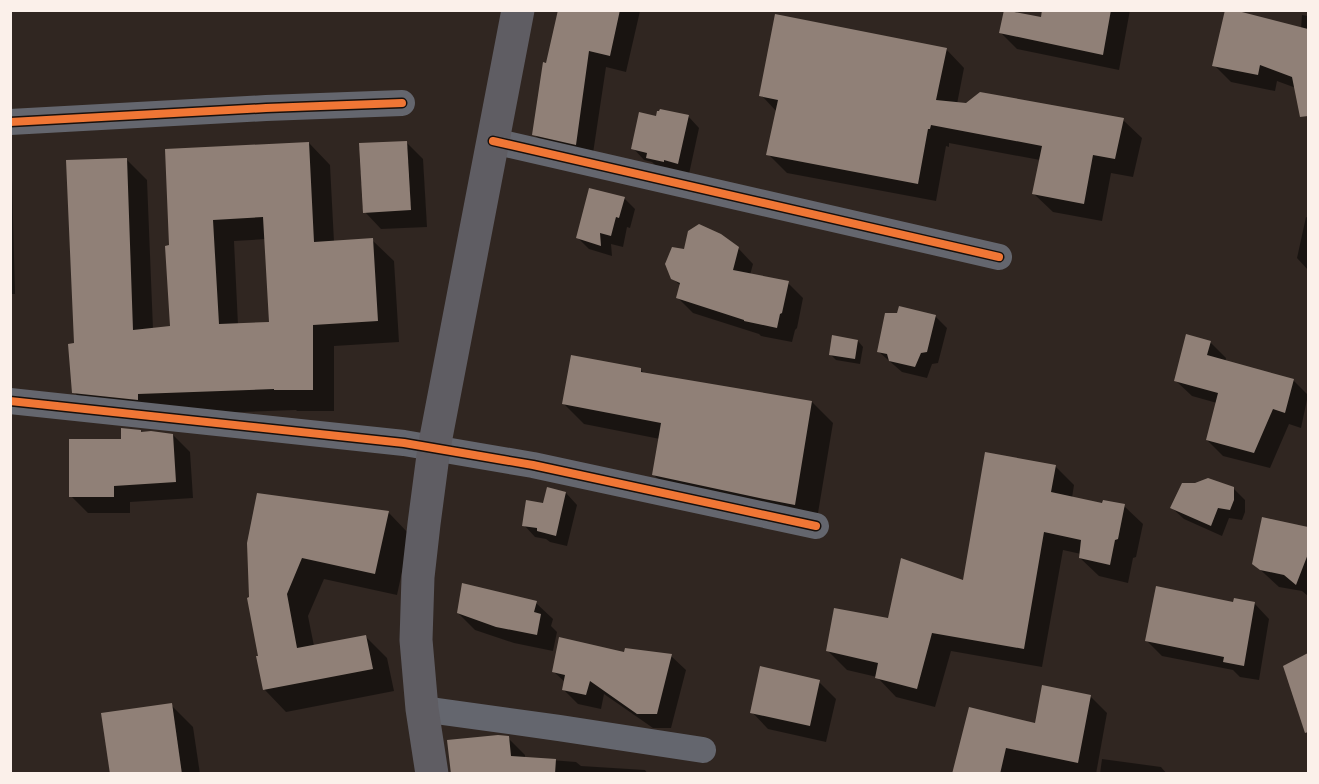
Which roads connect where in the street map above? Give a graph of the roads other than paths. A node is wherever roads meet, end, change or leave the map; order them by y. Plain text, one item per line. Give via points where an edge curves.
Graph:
1 (518, 10) edge
2 (402, 102) dead end
3 (10, 122) edge
4 (493, 141) junction
5 (999, 257) dead end
6 (10, 401) edge
7 (434, 448) junction
8 (816, 526) dead end
9 (422, 709) junction
10 (702, 750) dead end
11 (432, 774) edge

1 - 4 main road
2 - 3 street
4 - 5 street
4 - 7 main road
6 - 7 street
7 - 8 street via 533,465
7 - 9 main road via 416,607
9 - 10 street
9 - 11 main road

